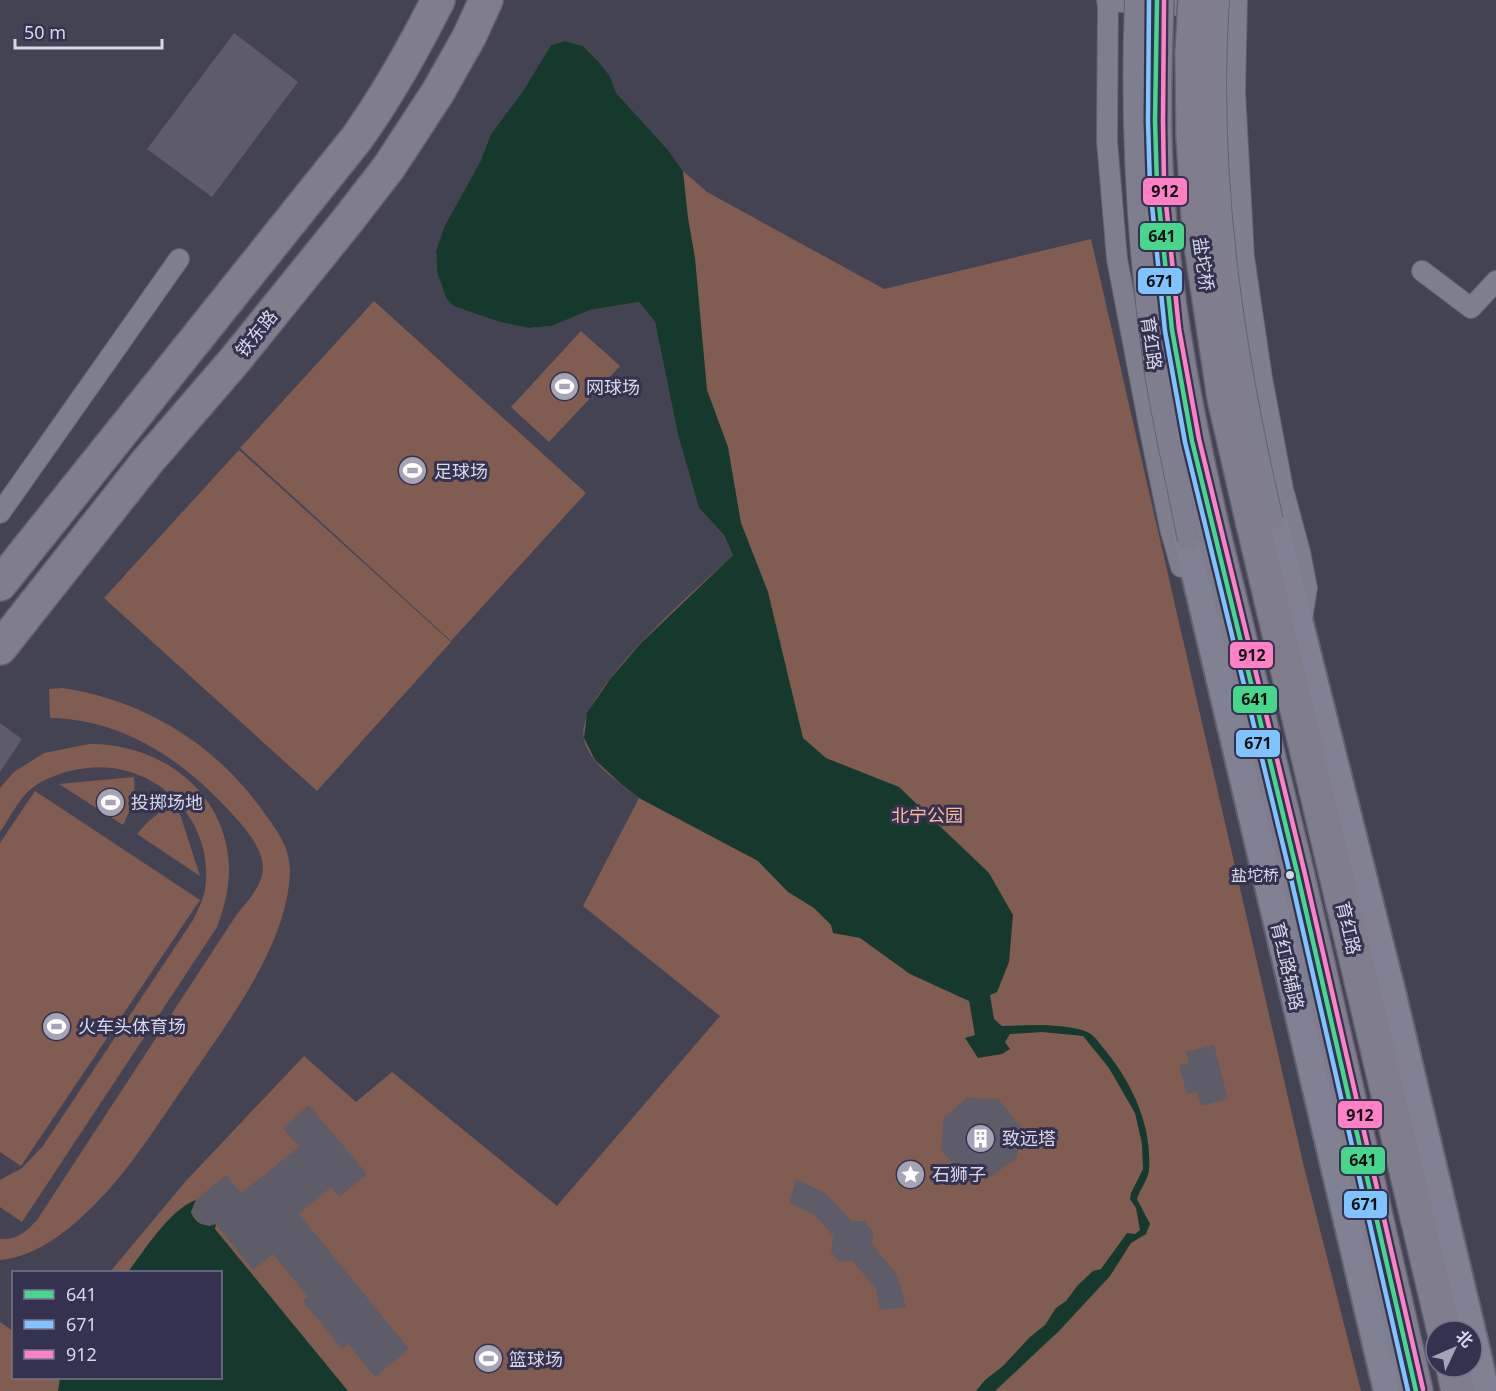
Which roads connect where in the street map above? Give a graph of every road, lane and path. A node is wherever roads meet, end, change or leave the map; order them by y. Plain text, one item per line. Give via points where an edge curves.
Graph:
1 (438, 0) edge
2 (486, 0) edge
3 (1108, 0) edge
4 (1135, 0) edge
5 (1157, 0) edge
6 (1195, 0) edge
7 (1231, 3) edge
8 (180, 259) dead end
9 (1422, 271) dead end
10 (1496, 281) edge
11 (0, 513) edge
12 (1263, 522) junction
13 (1201, 537) junction
14 (0, 584) edge
15 (1300, 628) junction
16 (0, 648) edge
17 (1216, 656) junction
18 (1441, 1319) edge
19 (1468, 1319) edge
20 (1388, 1391) edge
21 (1416, 1391) edge

1 - 14 highway via 383,101 357,138
2 - 16 highway, 铁东路 via 438,92 390,167
3 - 7 street
3 - 17 street via 1107,141 1117,259 1170,528 1194,612
4 - 13 street, 育红路, bridge via 1138,222 1155,369
5 - 13 highway, bridge via 1155,121 1162,247 1192,441
6 - 12 highway, 盐坨桥, bridge via 1193,136 1199,232 1224,398
7 - 12 street, 育红路, bridge via 1217,38 1220,199
7 - 15 street via 1244,257 1283,489 1307,588
8 - 11 street
9 - 10 street via 1471,308
12 - 15 main road
12 - 18 highway, 育红路
13 - 17 main road, 育红路辅路
13 - 21 highway, 育红路 via 1297,872
15 - 19 main road
17 - 20 main road, 育红路辅路

